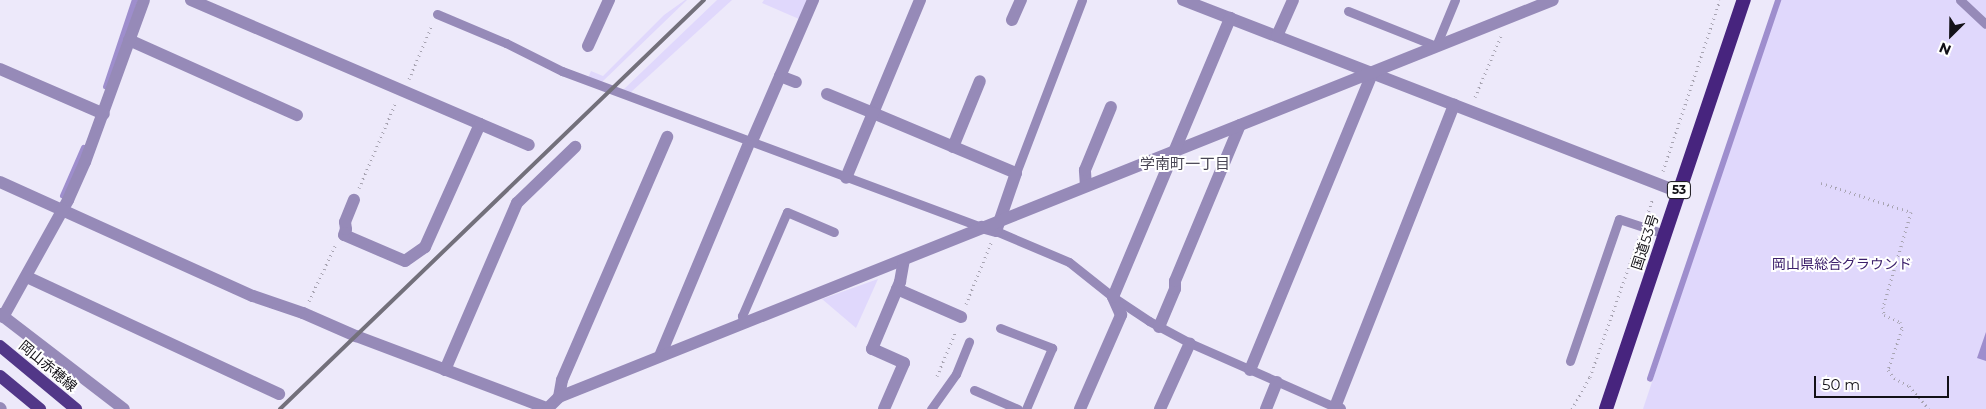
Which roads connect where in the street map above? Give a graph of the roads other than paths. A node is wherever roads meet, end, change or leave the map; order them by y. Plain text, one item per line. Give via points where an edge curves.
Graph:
1 (144, 0) edge
2 (191, 0) edge
3 (609, 0) edge
4 (813, 0) edge
5 (920, 0) edge
6 (1021, 0) edge
7 (1082, 0) edge
8 (1183, 0) edge
9 (1293, 0) edge
10 (1455, 0) edge
11 (1553, 0) edge
12 (1744, 0) edge
13 (1960, 0) edge
14 (1348, 11) dead end
15 (437, 14) road end
16 (1230, 18) junction
17 (1012, 20) dead end
18 (1986, 23) edge
19 (1277, 36) junction
20 (129, 40) junction
21 (588, 46) dead end
22 (1436, 46) junction
23 (0, 69) edge
24 (1373, 72) junction
25 (780, 76) junction
26 (980, 81) dead end
27 (796, 82) dead end
28 (827, 94) dead end
29 (1454, 106) junction
30 (1111, 107) dead end
31 (100, 112) junction
32 (873, 113) junction
33 (298, 115) dead end
34 (480, 124) junction
35 (1240, 125) junction
36 (667, 137) dead end
37 (750, 144) junction
38 (529, 145) dead end
39 (575, 147) dead end
40 (953, 147) junction
41 (1174, 151) junction
42 (1016, 174) junction
43 (846, 178) junction
44 (0, 182) edge
45 (1086, 186) junction
46 (1679, 192) junction
47 (354, 200) road end
48 (62, 209) junction
49 (998, 226) junction
50 (982, 227) junction
51 (834, 232) dead end
52 (1665, 234) junction
53 (904, 260) junction
54 (27, 277) junction
55 (897, 289) junction
56 (1112, 297) junction
57 (2, 316) edge
58 (961, 316) dead end
59 (745, 322) junction
60 (1159, 326) junction
61 (1000, 328) dead end
62 (970, 341) dead end
63 (1190, 344) junction
64 (0, 346) edge
65 (660, 356) junction
66 (1570, 361) dead end
67 (445, 370) junction
68 (1250, 370) junction
69 (3, 379) edge
70 (1277, 382) junction
71 (974, 390) dead end
72 (279, 394) dead end
73 (559, 396) junction
74 (1338, 408) edge
75 (40, 409) edge
76 (76, 409) edge
77 (124, 409) edge
78 (546, 409) edge
79 (884, 409) edge
80 (931, 409) edge
81 (1018, 409) edge
82 (1026, 409) edge
83 (1080, 409) edge
84 (1160, 409) edge
85 (1266, 409) edge
86 (1606, 409) edge

1 - 20 street
2 - 34 street
3 - 21 street
4 - 25 street
5 - 32 street
6 - 17 street
7 - 42 lane
8 - 16 street
9 - 19 street
10 - 22 lane
11 - 22 street
12 - 46 highway, 国道53号 / 53
13 - 18 lane
14 - 22 lane
15 - 37 lane via 506,43 562,72
16 - 19 street
16 - 41 street
19 - 24 street
20 - 31 street
20 - 33 street
22 - 24 street
23 - 31 street
24 - 29 street
24 - 35 street
24 - 68 street
25 - 27 street
25 - 37 street
26 - 40 street
28 - 32 street
29 - 46 street
29 - 74 street
30 - 45 street via 1085,170
31 - 48 street via 86,162
32 - 40 street
32 - 43 street
34 - 38 street
34 - 47 street via 425,247 406,261 344,235 345,222
35 - 41 street
35 - 60 street
36 - 73 street via 562,380
37 - 43 lane
37 - 65 street
39 - 67 street via 517,203
40 - 42 street
41 - 45 street
41 - 56 street
42 - 49 street
43 - 50 lane
44 - 48 street
45 - 49 street
46 - 52 highway, 国道53号 / 53
48 - 54 street
48 - 67 street via 253,296
49 - 50 street
49 - 56 lane via 1069,262
50 - 53 street
51 - 59 lane via 787,212 742,316
52 - 66 lane via 1619,219
52 - 86 highway, 国道53号 / 53
53 - 55 street
53 - 59 street
54 - 57 street
54 - 72 street
55 - 58 street
55 - 79 street via 872,349 904,363
56 - 60 lane
56 - 83 street via 1121,315
57 - 77 street
59 - 65 street
60 - 63 lane
61 - 82 lane via 1052,348
62 - 80 lane via 956,374
63 - 68 lane
63 - 84 street
64 - 76 main road, 岡山赤穂線
65 - 73 street
67 - 78 street
68 - 70 lane
69 - 75 main road
70 - 74 lane
70 - 85 street
71 - 81 lane
73 - 78 street

